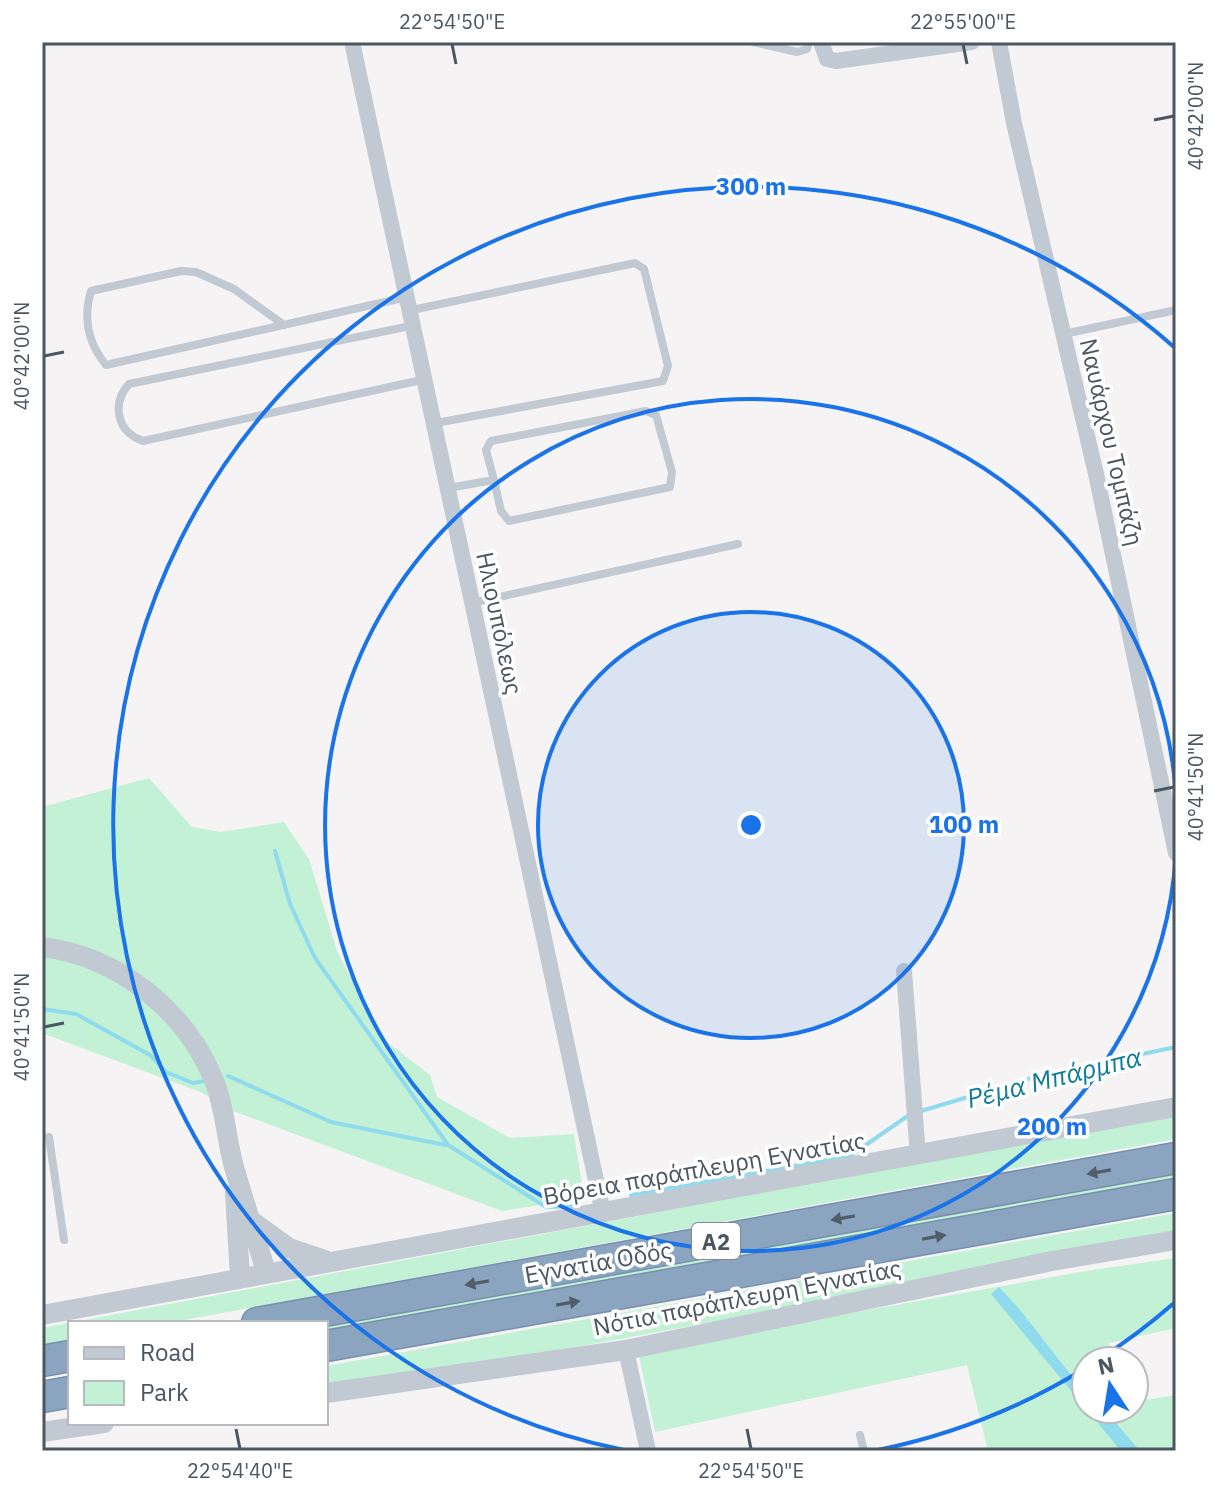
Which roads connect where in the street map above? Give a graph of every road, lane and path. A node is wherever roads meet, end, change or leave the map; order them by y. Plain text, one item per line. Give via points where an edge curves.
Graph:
1 (352, 42) edge
2 (753, 42) edge
3 (809, 42) edge
4 (821, 42) edge
5 (972, 42) edge
6 (999, 42) edge
7 (1176, 310) edge
8 (412, 311) junction
9 (284, 325) junction
10 (1063, 334) junction
11 (427, 379) junction
12 (436, 423) junction
13 (494, 480) junction
14 (448, 488) junction
15 (738, 544) dead end
16 (471, 603) junction
17 (1176, 853) edge
18 (42, 947) edge
19 (904, 971) dead end
20 (1176, 1107) edge
21 (49, 1137) dead end
22 (918, 1156) junction
23 (1176, 1158) edge
24 (234, 1165) junction
25 (1176, 1194) edge
26 (603, 1213) junction
27 (252, 1220) junction
28 (64, 1240) dead end
29 (1176, 1240) edge
30 (329, 1261) junction
31 (266, 1272) junction
32 (240, 1277) junction
33 (42, 1315) edge
34 (268, 1321) edge
35 (328, 1346) edge
36 (626, 1350) junction
37 (68, 1356) edge
38 (42, 1361) edge
39 (68, 1392) edge
40 (328, 1393) edge
41 (42, 1397) edge
42 (90, 1425) edge
43 (42, 1432) edge
44 (860, 1435) dead end
45 (648, 1451) edge
46 (864, 1451) edge

1 - 8 street, Ηλιουπόλεως
2 - 3 lane via 797,52 807,49
4 - 5 street via 827,59 836,61
6 - 10 street, Ναυάρχου Τομπάζη
7 - 10 lane
8 - 9 lane
8 - 11 street, Ηλιουπόλεως
8 - 11 lane via 129,384 121,395 119,416 130,434 143,441
8 - 12 lane via 635,263 644,269 668,366 663,381
9 - 9 lane via 106,365 91,339 87,310 91,291 181,271 216,280
10 - 17 street, Ναυάρχου Τομπάζη
11 - 12 street, Ηλιουπόλεως
12 - 14 street, Ηλιουπόλεως
13 - 13 lane via 486,450 491,441 646,411 656,415 672,472 670,487 509,521 501,511
13 - 14 lane
14 - 16 street, Ηλιουπόλεως
15 - 16 lane
16 - 26 street, Ηλιουπόλεως
18 - 24 street via 118,971 175,1019 214,1080
19 - 22 street
20 - 22 street, Βόρεια παράπλευρη Εγνατίας
21 - 28 lane
22 - 26 street, Βόρεια παράπλευρη Εγνατίας
23 -> 34 highway, Εγνατία Οδός / Α2
24 - 27 street
24 - 32 street
35 -> 25 highway, Εγνατία Οδός / Α2
26 - 30 street, Βόρεια παράπλευρη Εγνατίας
27 - 30 street via 289,1248
27 - 31 street
29 - 36 street, Νότια παράπλευρη Εγνατίας
30 - 31 street, Βόρεια παράπλευρη Εγνατίας
31 - 32 street, Βόρεια παράπλευρη Εγνατίας
32 - 33 street, Βόρεια παράπλευρη Εγνατίας
36 - 40 street, Νότια παράπλευρη Εγνατίας
36 - 45 street
37 - 38 highway
39 - 41 highway
42 - 43 street
44 - 46 lane

